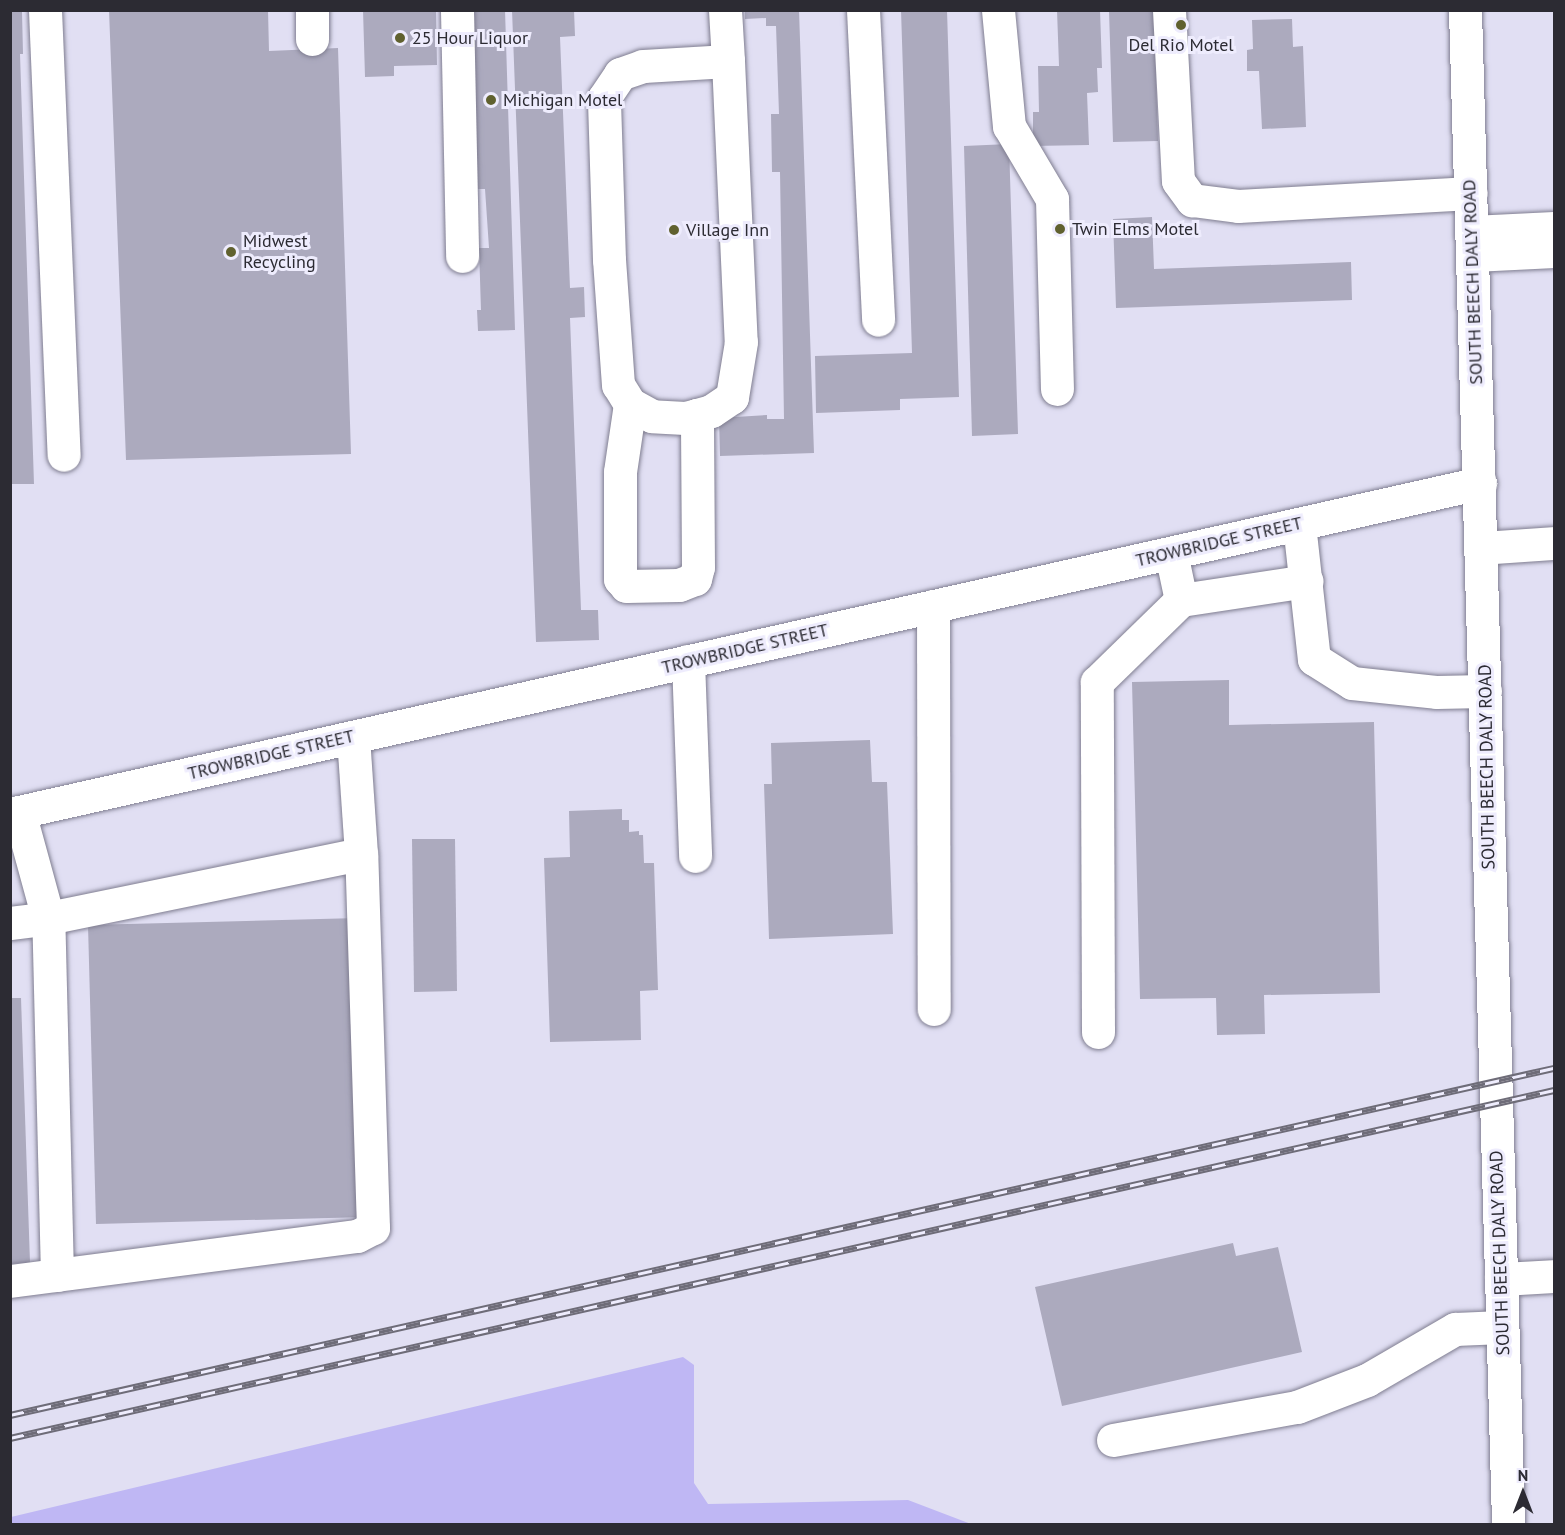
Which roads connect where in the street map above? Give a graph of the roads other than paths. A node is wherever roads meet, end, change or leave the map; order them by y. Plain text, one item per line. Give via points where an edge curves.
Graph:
1 (45, 10) edge
2 (457, 10) edge
3 (725, 10) edge
4 (863, 10) edge
5 (998, 10) edge
6 (1170, 10) edge
7 (1465, 10) edge
8 (728, 61) junction
9 (1470, 193) junction
10 (1554, 228) edge
11 (1472, 244) junction
12 (1554, 251) edge
13 (462, 256) dead end
14 (878, 320) dead end
15 (1058, 389) dead end
16 (630, 404) junction
17 (697, 415) junction
18 (64, 455) dead end
19 (1480, 483) junction
20 (1299, 524) junction
21 (1554, 543) edge
22 (1481, 548) junction
23 (1171, 553) junction
24 (1307, 581) junction
25 (1181, 600) junction
26 (933, 606) junction
27 (688, 662) junction
28 (1485, 691) junction
29 (353, 737) junction
30 (15, 813) edge
31 (361, 854) junction
32 (695, 856) dead end
33 (48, 918) junction
34 (10, 923) edge
35 (934, 1009) dead end
36 (1098, 1032) dead end
37 (57, 1275) junction
38 (1554, 1276) edge
39 (1501, 1279) junction
40 (10, 1281) edge
41 (1502, 1327) junction
42 (1113, 1440) dead end
43 (1508, 1524) edge

1 - 18 main road
2 - 13 main road
3 - 8 main road
4 - 14 main road
5 - 15 main road via 1009,126 1052,199
6 - 9 main road via 1178,181 1192,200 1238,206
7 - 9 main road, SOUTH BEECH DALY ROAD
8 - 16 main road via 643,66 620,74 604,98 618,385
8 - 17 main road via 741,342 732,397
9 - 11 main road, SOUTH BEECH DALY ROAD
10 - 11 main road
11 - 12 main road
11 - 19 main road, SOUTH BEECH DALY ROAD
16 - 17 main road via 652,416
16 - 17 main road via 620,472 620,579 627,586 679,585 695,579
19 - 20 main road, TROWBRIDGE STREET
19 - 22 main road, SOUTH BEECH DALY ROAD
20 - 23 main road, TROWBRIDGE STREET
20 - 24 main road
21 - 22 main road
22 - 28 main road, SOUTH BEECH DALY ROAD
23 - 25 main road
23 - 26 main road, TROWBRIDGE STREET
24 - 25 main road
24 - 28 main road via 1314,659 1352,683 1436,692
25 - 36 main road via 1097,682
26 - 27 main road, TROWBRIDGE STREET
26 - 35 main road
27 - 29 main road, TROWBRIDGE STREET
27 - 32 main road
28 - 39 main road, SOUTH BEECH DALY ROAD
29 - 30 main road, TROWBRIDGE STREET
29 - 31 main road
30 - 33 main road
31 - 33 main road
31 - 37 main road via 373,1228 357,1236
33 - 34 main road
33 - 37 main road
37 - 40 main road
38 - 39 main road
39 - 41 main road, SOUTH BEECH DALY ROAD
41 - 42 main road via 1455,1329 1367,1380 1297,1407
41 - 43 main road, SOUTH BEECH DALY ROAD

